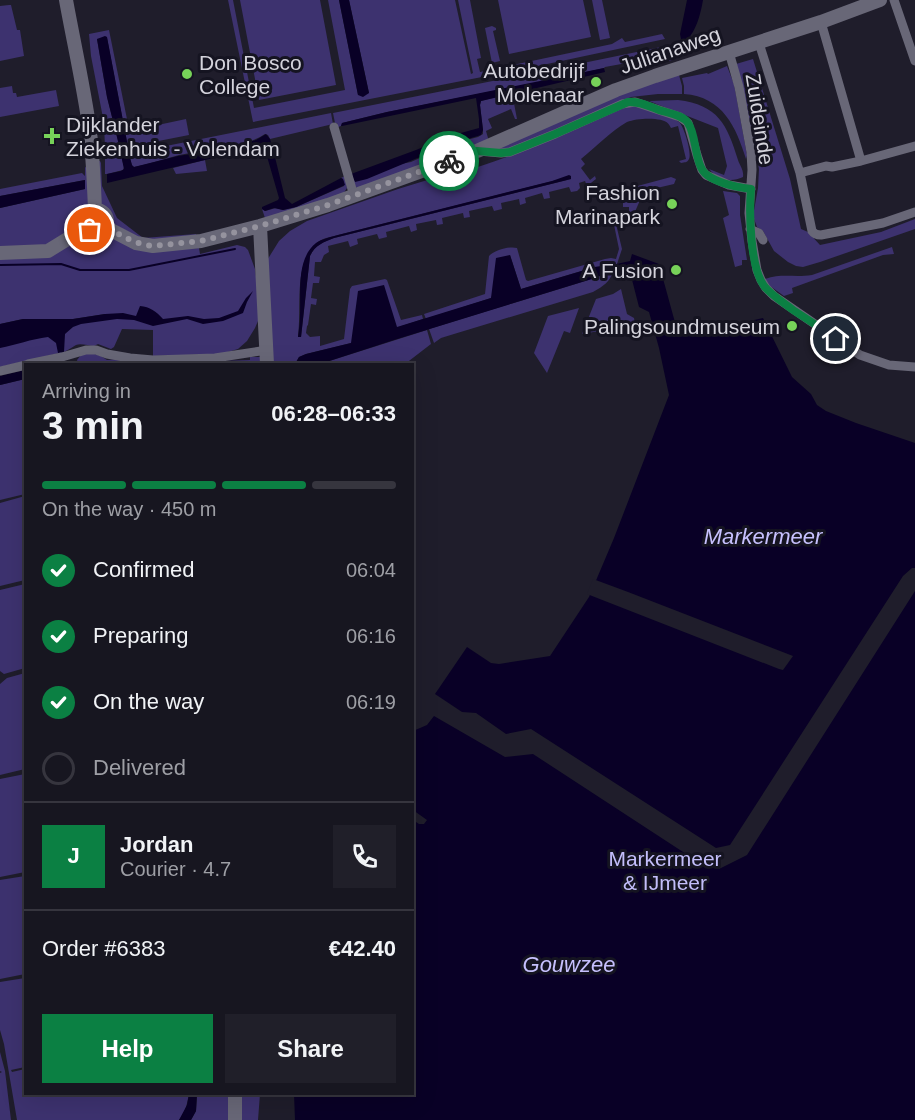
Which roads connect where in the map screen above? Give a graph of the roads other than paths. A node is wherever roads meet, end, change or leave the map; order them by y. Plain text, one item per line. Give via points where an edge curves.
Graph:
1 (66, 0) edge
2 (880, 0) edge
3 (894, 0) edge
4 (854, 5) edge
5 (821, 22) junction
6 (759, 43) junction
7 (729, 52) junction
8 (915, 61) edge
9 (334, 127) dead end
10 (915, 146) edge
11 (477, 151) junction
12 (861, 160) junction
13 (800, 173) junction
14 (751, 189) junction
15 (354, 196) junction
16 (94, 210) junction
17 (915, 212) edge
18 (260, 226) junction
19 (87, 227) junction
20 (105, 227) junction
21 (750, 229) junction
22 (763, 240) dead end
23 (0, 253) edge
24 (267, 350) junction
25 (36, 363) edge
26 (267, 363) edge
27 (24, 366) edge
28 (915, 367) edge
29 (0, 371) edge
30 (235, 1095) edge
31 (235, 1120) edge

1 - 16 main road via 89,130
2 - 4 main road, Julianaweg
3 - 8 street
4 - 5 main road, Julianaweg
5 - 6 main road, Julianaweg
5 - 12 street
6 - 7 main road, Julianaweg
6 - 13 street
7 - 11 main road, Julianaweg via 625,87
7 - 14 street, Zuideinde via 751,152
9 - 15 street
10 - 12 street
11 - 14 street via 510,152 634,102 686,121 706,175
11 - 15 main road, Julianaweg
12 - 13 street
13 - 17 street via 816,235 883,223
14 - 21 street, Zuideinde
15 - 18 main road, Julianaweg
16 - 19 main road via 87,215
16 - 20 main road via 106,217
18 - 20 main road, Julianaweg via 201,241 153,246 136,243
18 - 24 main road
19 - 20 main road via 94,232
19 - 23 main road via 48,251
21 - 22 street
21 - 28 street, Zuideinde via 758,270 774,296 854,352 889,365
24 - 25 street via 215,358 153,360 86,350
24 - 26 main road
27 - 29 street
30 - 31 main road

